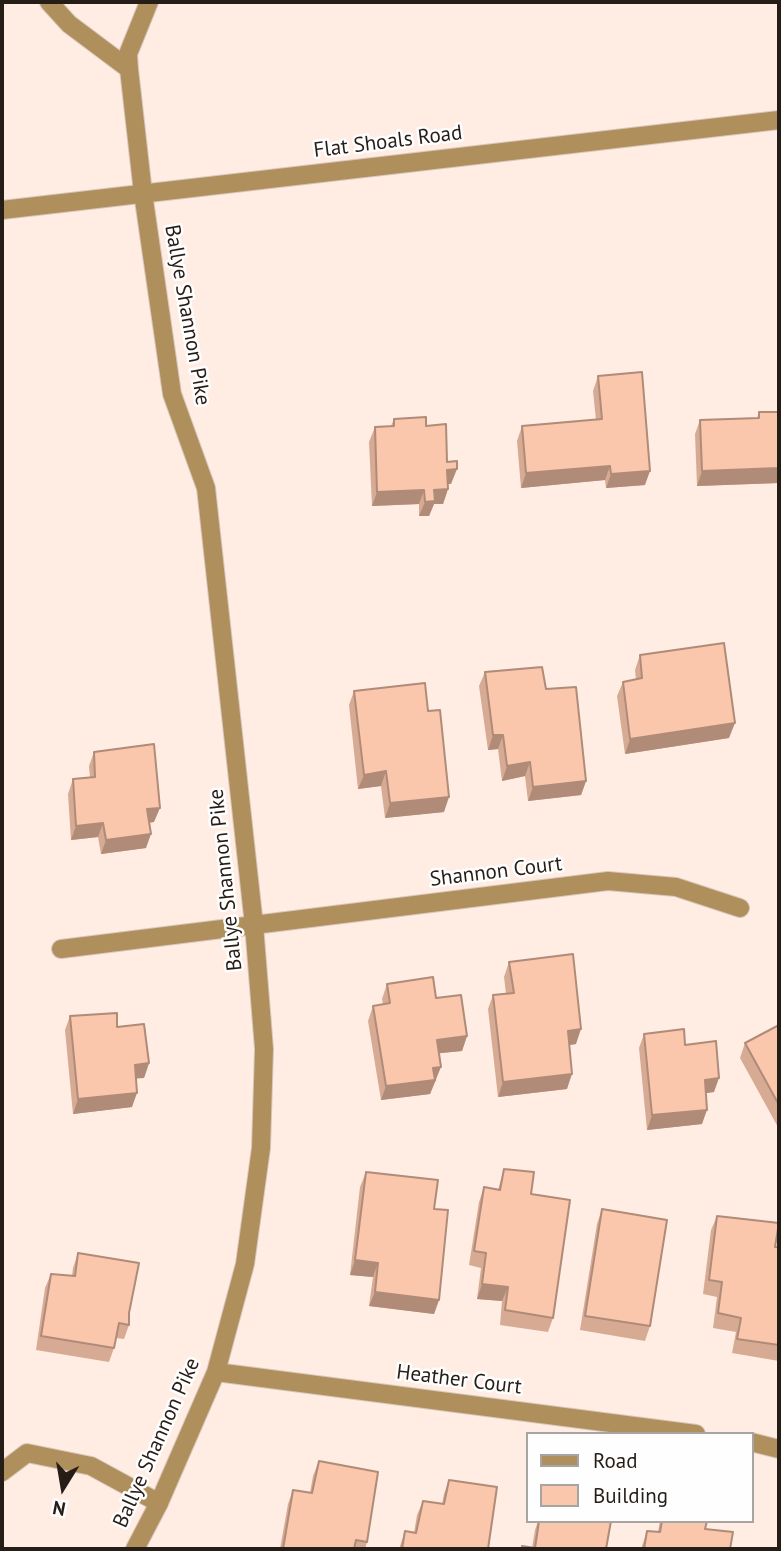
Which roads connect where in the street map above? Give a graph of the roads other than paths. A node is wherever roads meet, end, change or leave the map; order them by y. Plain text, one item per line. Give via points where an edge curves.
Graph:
1 (49, 2) edge
2 (149, 2) edge
3 (129, 69) junction
4 (779, 120) edge
5 (143, 193) junction
6 (2, 210) edge
7 (740, 908) dead end
8 (254, 925) junction
9 (61, 949) dead end
10 (216, 1372) junction
11 (681, 1432) edge
12 (753, 1442) edge
13 (779, 1449) edge
14 (2, 1472) edge
15 (159, 1503) junction
16 (135, 1549) edge

1 - 3 street via 69,24
2 - 3 street, Ballye Shannon Pike via 128,54
3 - 5 street, Ballye Shannon Pike
4 - 5 street, Flat Shoals Road
5 - 6 street, Flat Shoals Road
5 - 8 street, Ballye Shannon Pike via 172,394 206,488
7 - 8 street, Shannon Court via 676,887 608,881
8 - 9 street, Shannon Court
8 - 10 street, Ballye Shannon Pike via 264,1049 261,1149 245,1265
10 - 11 street, Heather Court
10 - 15 street, Ballye Shannon Pike
12 - 13 street
14 - 15 street via 27,1453 91,1466
15 - 16 street, Ballye Shannon Pike

